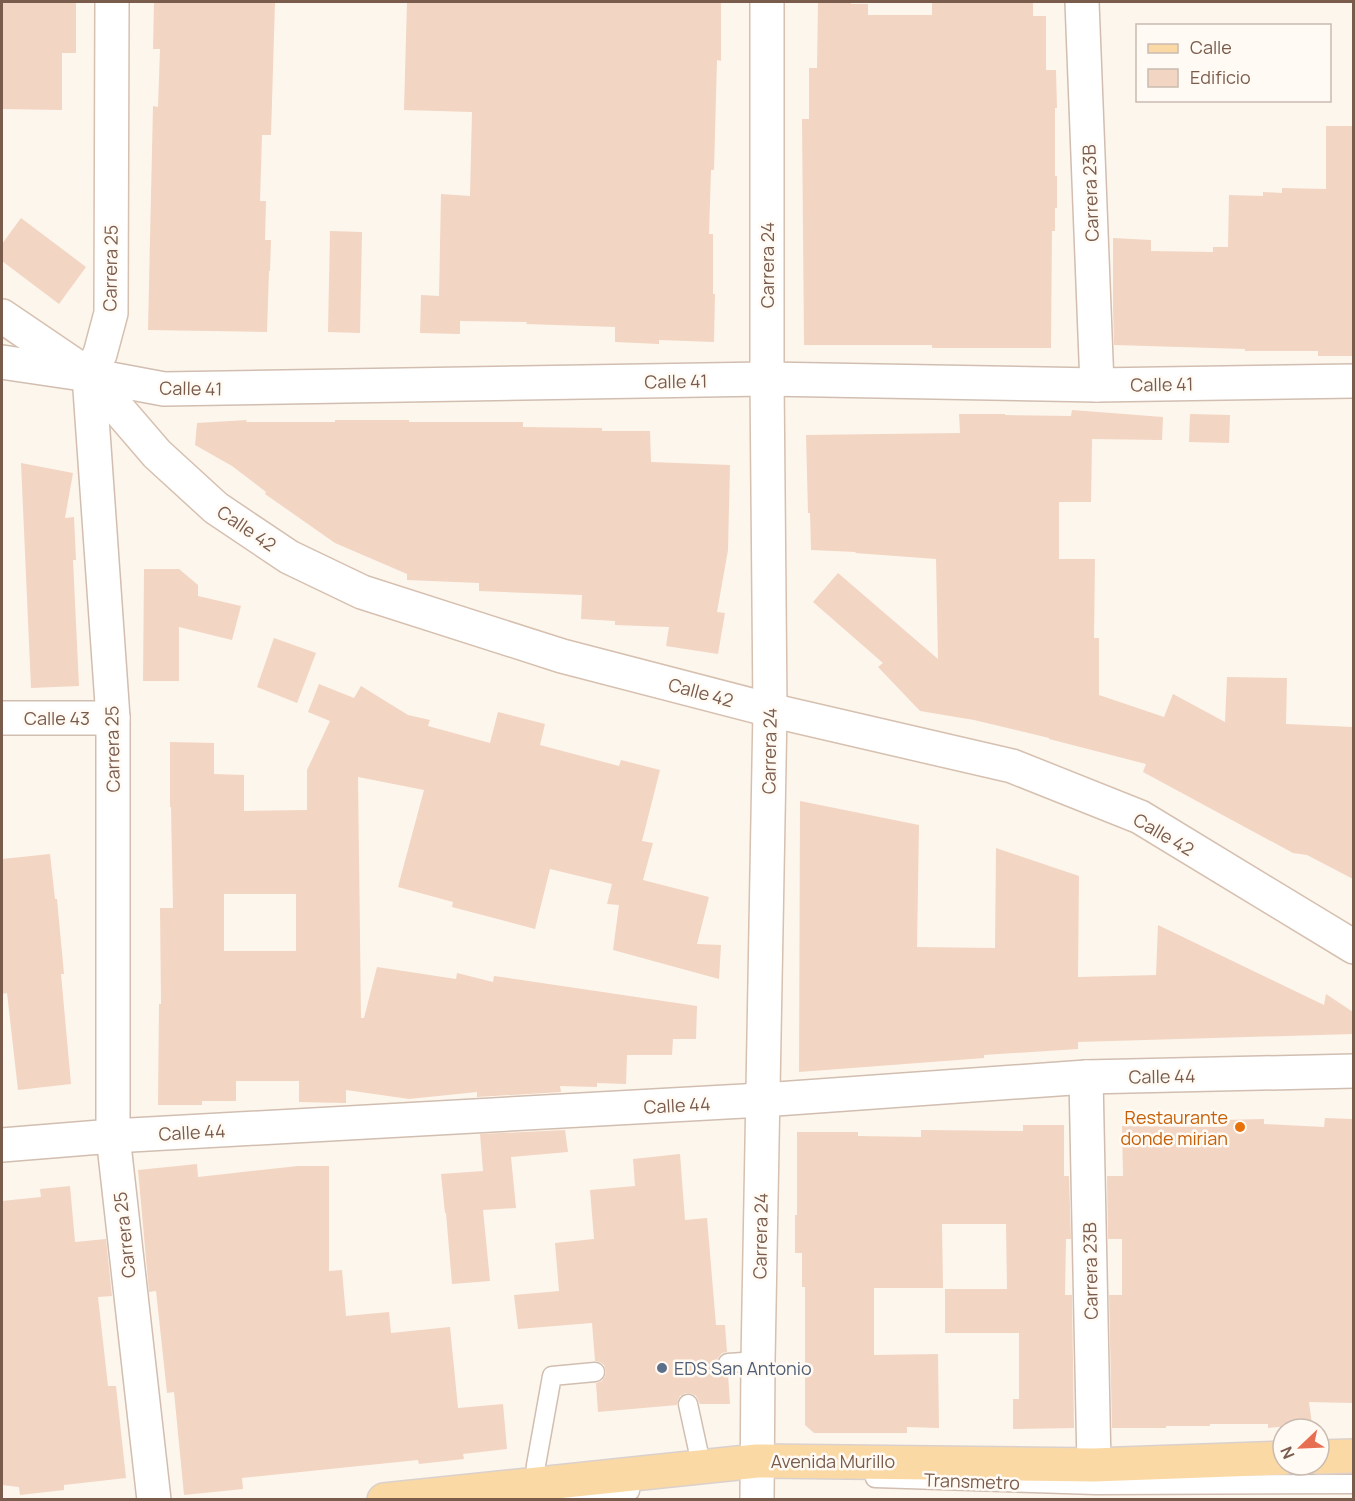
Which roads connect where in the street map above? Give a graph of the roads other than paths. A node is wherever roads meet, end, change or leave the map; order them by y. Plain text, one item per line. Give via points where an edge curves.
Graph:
1 (112, 2) edge
2 (767, 2) edge
3 (1082, 2) edge
4 (2, 316) edge
5 (2, 362) edge
6 (89, 375) junction
7 (767, 380) junction
8 (1353, 381) edge
9 (1098, 385) junction
10 (770, 710) junction
11 (2, 718) edge
12 (113, 718) junction
13 (1353, 947) edge
14 (1353, 1071) edge
15 (1086, 1077) junction
16 (762, 1100) junction
17 (113, 1136) junction
18 (2, 1145) edge
19 (596, 1372) dead end
20 (688, 1404) dead end
21 (1353, 1456) edge
22 (1331, 1457) edge
23 (1271, 1458) edge
24 (1094, 1465) junction
25 (698, 1467) junction
26 (757, 1479) edge
27 (1353, 1484) edge
28 (545, 1492) edge
29 (154, 1500) edge
30 (384, 1500) edge

1 - 6 street, Carrera 25 via 111,313 100,354
2 - 7 street, Carrera 24
3 - 9 street, Carrera 23B
4 - 6 street
5 - 6 street, Calle 41
6 - 7 street, Calle 41 via 164,389
6 - 10 street, Calle 42 via 157,454 216,508 289,557 362,592 562,656
6 - 12 street, Carrera 25
7 - 9 street, Calle 41
7 - 10 street, Carrera 24
8 - 9 street, Calle 41
10 - 13 street, Calle 42 via 1012,766 1118,809 1140,818
10 - 16 street, Carrera 24
11 - 12 street, Calle 43
12 - 17 street, Carrera 25
14 - 15 street, Calle 44
15 - 16 street, Calle 44
15 - 24 street, Carrera 23B
16 - 17 street, Calle 44
16 - 26 street, Carrera 24 via 743,1362
17 - 18 street, Calle 44
17 - 29 street, Carrera 25
19 - 28 lane via 552,1376 536,1465
20 - 25 lane
21 - 22 main road
23 - 24 main road, Avenida Murillo
24 - 26 main road, Avenida Murillo via 820,1460
25 - 26 main road, Avenida Murillo
25 - 28 main road, Avenida Murillo
26 - 27 lane, Transmetro via 1096,1485
26 - 28 lane, Transmetro
28 - 30 main road, Avenida Murillo

